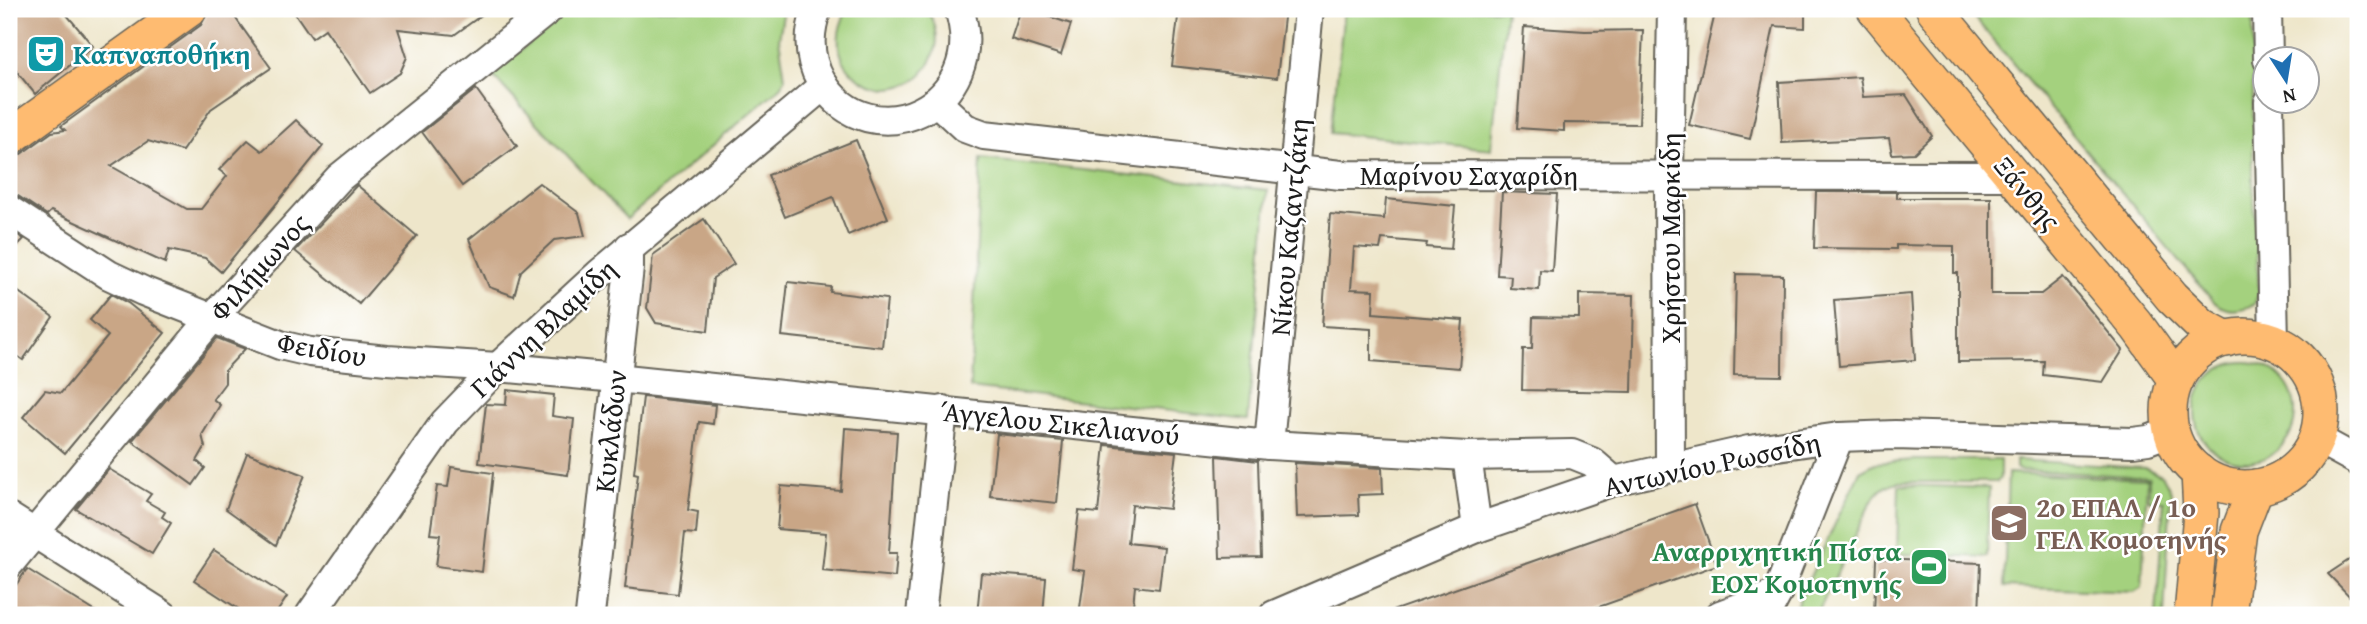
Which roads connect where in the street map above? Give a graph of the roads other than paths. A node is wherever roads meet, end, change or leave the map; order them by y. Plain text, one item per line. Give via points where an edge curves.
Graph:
1 (189, 9) edge
2 (549, 9) edge
3 (817, 9) edge
4 (960, 9) edge
5 (1309, 9) edge
6 (1672, 9) edge
7 (1875, 9) edge
8 (1934, 9) edge
9 (2267, 9) edge
10 (2268, 46) edge
11 (824, 85) junction
12 (937, 102) junction
13 (2269, 116) edge
14 (9, 138) edge
15 (1294, 170) junction
16 (1669, 175) junction
17 (2015, 176) junction
18 (9, 211) edge
19 (629, 247) junction
20 (212, 318) junction
21 (2226, 339) junction
22 (2274, 342) junction
23 (498, 367) junction
24 (616, 377) junction
25 (2176, 380) junction
26 (943, 410) junction
27 (2172, 431) junction
28 (1839, 437) junction
29 (2316, 438) junction
30 (1269, 445) junction
31 (1467, 456) junction
32 (2358, 461) edge
33 (1670, 467) junction
34 (2199, 472) junction
35 (1614, 481) junction
36 (2256, 487) junction
37 (9, 517) edge
38 (1478, 528) junction
39 (33, 534) junction
40 (9, 564) edge
41 (1771, 605) edge
42 (163, 615) edge
43 (310, 615) edge
44 (590, 615) edge
45 (921, 615) edge
46 (1274, 615) edge
47 (1720, 615) edge
48 (2192, 615) edge
49 (2228, 615) edge

1 - 14 main road
2 - 20 street, Φιλήμωνος via 339,178
3 - 11 street via 811,48
4 - 12 street via 966,49 961,69
5 - 15 street, Νίκου Καζαντζάκη
6 - 16 street, Χρήστου Μαρκίδη
7 - 17 main road, Ξάνθης
8 - 21 main road, Ξάνθης via 2172,297 2202,326
9 - 10 street
11 - 12 street via 846,107 872,117 913,115
11 - 19 street, Γιάννη Βλαμίδη
12 - 15 street, Μαρίνου Σαχαρίδη via 965,128 984,135
13 - 22 street
15 - 16 street, Μαρίνου Σαχαρίδη via 1348,175
15 - 30 street, Νίκου Καζαντζάκη
16 - 17 street, Μαρίνου Σαχαρίδη
16 - 33 street, Χρήστου Μαρκίδη
17 - 25 main road, Ξάνθης
18 - 20 street, Φειδίου via 109,275
19 - 23 street, Γιάννη Βλαμίδη
19 - 24 street, Κυκλάδων
20 - 23 street, Φειδίου via 310,352
20 - 39 street, Φιλήμωνος
21 - 22 main road via 2248,336
21 - 25 main road via 2190,359
22 - 29 main road via 2303,363 2316,384 2321,408
23 - 24 street, Άγγελου Σικελιανού
23 - 43 street, Γιάννη Βλαμίδη via 433,435
24 - 26 street, Άγγελου Σικελιανού
24 - 44 street, Κυκλάδων
25 - 27 main road via 2170,405
26 - 30 street, Άγγελου Σικελιανού
26 - 45 street
27 - 28 street, Αντωνίου Ρωσσίδη via 2133,442
27 - 34 main road via 2182,454
28 - 33 street, Αντωνίου Ρωσσίδη
28 - 41 street
29 - 32 street
29 - 36 main road via 2293,471
30 - 31 street, Άγγελου Σικελιανού
31 - 35 street, Άγγελου Σικελιανού via 1572,454 1592,462
31 - 38 street
33 - 35 street, Αντωνίου Ρωσσίδη
34 - 36 main road via 2226,485
34 - 48 main road via 2201,513
35 - 38 street, Αντωνίου Ρωσσίδη
36 - 49 main road via 2239,531
37 - 39 street
38 - 46 street, Αντωνίου Ρωσσίδη
39 - 40 street, Φιλήμωνος
39 - 42 street
41 - 47 street

